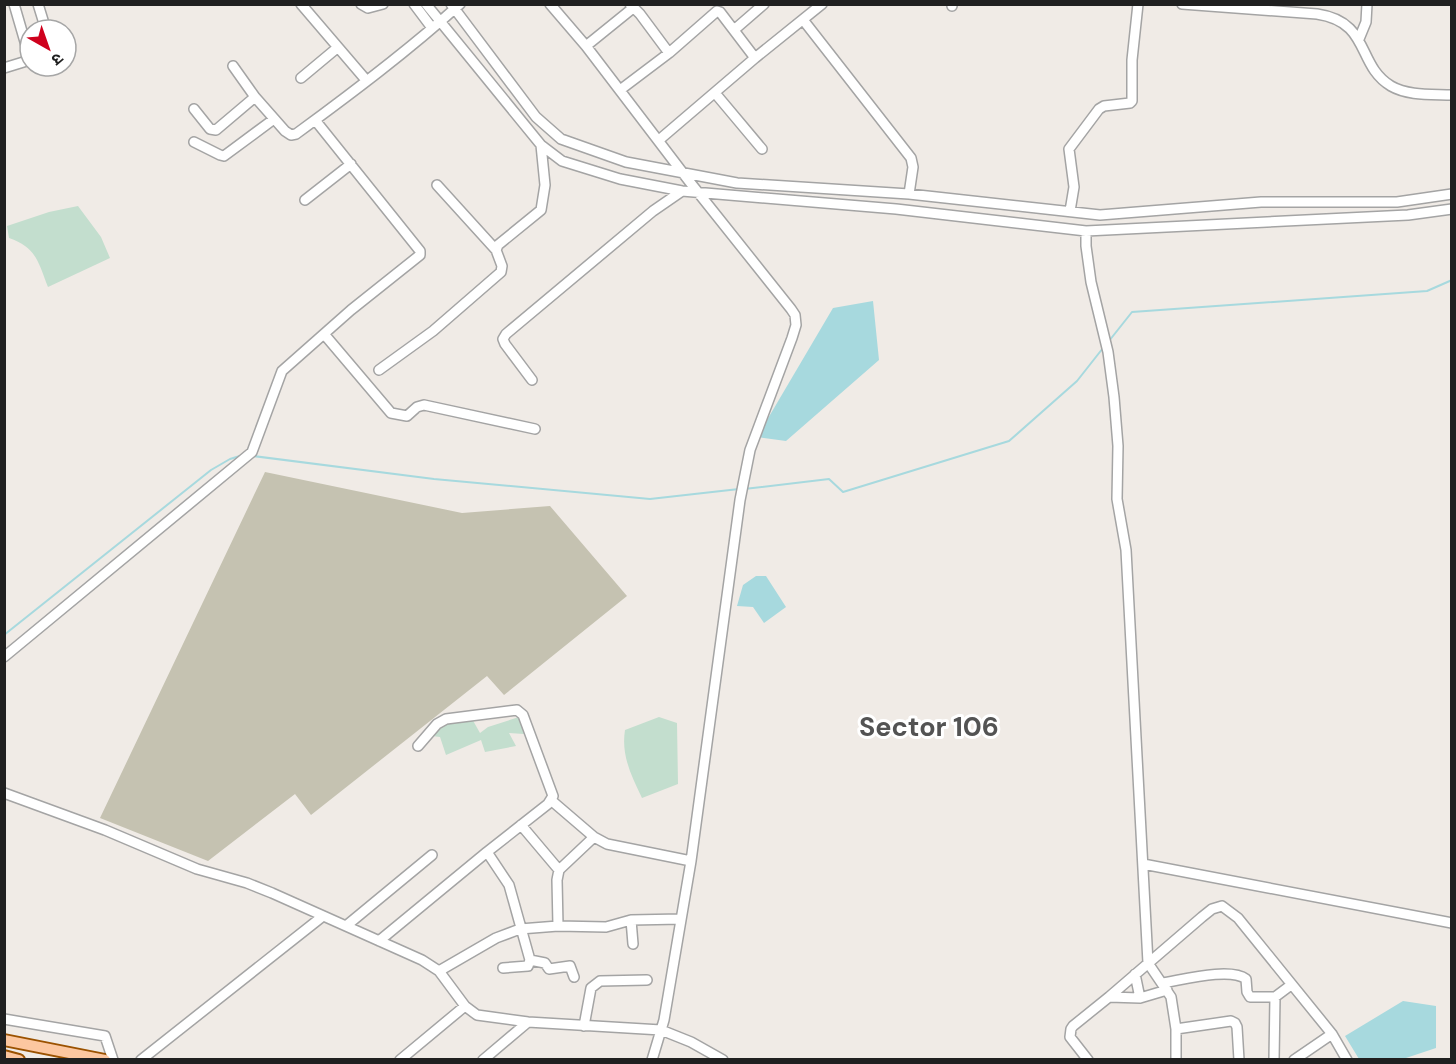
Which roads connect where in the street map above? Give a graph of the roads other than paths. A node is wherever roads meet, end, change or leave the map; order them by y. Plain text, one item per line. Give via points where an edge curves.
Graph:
1 (13, 4) edge
2 (302, 4) edge
3 (361, 4) edge
4 (383, 4) edge
5 (414, 4) edge
6 (426, 4) edge
7 (550, 4) edge
8 (764, 4) edge
9 (822, 4) edge
10 (1138, 4) edge
11 (1182, 4) edge
12 (1367, 4) edge
13 (4, 6) edge
14 (455, 6) edge
15 (631, 6) edge
16 (18, 20) edge
17 (804, 21) junction
18 (436, 25) junction
19 (734, 30) junction
20 (1359, 39) junction
21 (586, 46) junction
22 (337, 48) junction
23 (669, 53) junction
24 (755, 58) junction
25 (232, 66) dead end
26 (301, 78) dead end
27 (366, 80) junction
28 (620, 90) junction
29 (715, 93) junction
30 (1452, 95) edge
31 (255, 97) junction
32 (194, 109) dead end
33 (274, 119) junction
34 (315, 120) junction
35 (659, 141) junction
36 (194, 142) dead end
37 (541, 145) junction
38 (762, 149) dead end
39 (351, 164) junction
40 (685, 175) junction
41 (437, 185) dead end
42 (681, 191) junction
43 (700, 193) junction
44 (909, 194) junction
45 (1452, 194) edge
46 (306, 200) dead end
47 (1452, 209) edge
48 (1070, 212) junction
49 (1086, 231) junction
50 (496, 250) junction
51 (324, 334) junction
52 (379, 370) dead end
53 (532, 380) dead end
54 (535, 429) dead end
55 (4, 657) edge
56 (418, 746) dead end
57 (4, 793) edge
58 (552, 801) junction
59 (520, 825) junction
60 (594, 837) junction
61 (487, 852) junction
62 (432, 855) dead end
63 (691, 861) junction
64 (1143, 864) junction
65 (558, 870) junction
66 (323, 916) junction
67 (681, 919) junction
68 (631, 920) junction
69 (1452, 923) edge
70 (346, 926) junction
71 (558, 926) junction
72 (520, 929) junction
73 (379, 940) junction
74 (633, 944) dead end
75 (530, 960) junction
76 (1148, 963) junction
77 (503, 968) dead end
78 (439, 971) junction
79 (1135, 974) junction
80 (574, 977) dead end
81 (647, 980) dead end
82 (1292, 985) junction
83 (1165, 987) junction
84 (1109, 997) junction
85 (1275, 997) junction
86 (1140, 998) junction
87 (465, 1006) junction
88 (4, 1018) edge
89 (528, 1022) junction
90 (584, 1026) junction
91 (1176, 1029) junction
92 (661, 1030) junction
93 (1332, 1034) junction
94 (4, 1040) edge
95 (4, 1056) edge
96 (20, 1059) edge
97 (105, 1059) edge
98 (113, 1059) edge
99 (141, 1059) edge
100 (400, 1059) edge
101 (483, 1059) edge
102 (652, 1059) edge
103 (723, 1059) edge
104 (1088, 1059) edge
105 (1176, 1059) edge
106 (1239, 1059) edge
107 (1274, 1059) edge
108 (1294, 1059) edge
109 (1347, 1059) edge

1 - 13 street
1 - 16 street
2 - 22 street
3 - 4 street via 368,8
5 - 18 street
6 - 18 street
7 - 21 street
8 - 19 street
9 - 17 street
10 - 48 street via 1132,102 1104,106 1070,149 1074,187
11 - 20 street via 1328,16 1344,22
12 - 20 street via 1366,22
14 - 18 street
14 - 40 street via 536,117 554,135 626,162
15 - 21 street
15 - 23 street
17 - 24 street
17 - 44 street via 911,158
18 - 27 street
18 - 37 street
19 - 23 street via 720,12 714,13
19 - 24 street
20 - 30 street via 1378,73 1390,85 1410,93
21 - 28 street
22 - 26 street
22 - 27 street
23 - 28 street
24 - 29 street
25 - 31 street
27 - 34 street
28 - 35 street
29 - 35 street
29 - 38 street
31 - 32 street via 216,130 210,129
31 - 33 street
33 - 34 street via 291,135
33 - 36 street via 224,156
34 - 39 street
35 - 40 street
37 - 42 street via 562,161 620,179
37 - 50 street via 545,185 542,210
39 - 46 street
39 - 51 street via 421,253
40 - 43 street
40 - 44 street via 753,185
41 - 50 street
42 - 43 street
42 - 53 street via 506,334 505,344
43 - 49 street via 904,210
43 - 63 street via 776,288 796,320 750,450 742,487
44 - 48 street
45 - 48 street via 1397,202 1261,202 1111,215
47 - 49 street via 1407,215
49 - 64 street via 1091,282 1108,352 1118,446 1117,498 1126,550
50 - 52 street via 501,272 433,331
51 - 54 street via 391,413 407,416 424,405
51 - 55 street via 282,371 252,452
56 - 58 street via 446,719 517,710 523,714 553,791
57 - 66 street via 197,869 247,883
58 - 59 street
58 - 60 street
59 - 61 street
59 - 65 street
60 - 63 street via 607,844
60 - 65 street
61 - 72 street via 509,885
61 - 73 street
62 - 70 street
63 - 67 street
64 - 69 street
64 - 76 street
65 - 71 street
66 - 70 street
66 - 99 street
67 - 68 street
67 - 92 street
68 - 71 street via 606,927
68 - 74 street
70 - 73 street
71 - 72 street
72 - 75 street
72 - 78 street via 496,938
73 - 78 street
75 - 77 street via 528,966
75 - 80 street via 545,963 549,969 570,966
76 - 79 street
76 - 82 street via 1212,909 1222,906 1238,918
76 - 83 street
78 - 87 street
79 - 84 street
79 - 86 street
81 - 90 street via 594,984
82 - 85 street
82 - 93 street
83 - 85 street via 1220,974 1246,979 1250,997
83 - 86 street
83 - 91 street via 1173,1005
84 - 86 street
84 - 104 street via 1071,1029 1070,1037
85 - 107 street
87 - 89 street via 477,1015
87 - 100 street
88 - 98 street via 105,1036
89 - 90 street
89 - 101 street
90 - 92 street
91 - 105 street
91 - 106 street via 1231,1021 1237,1027
92 - 102 street
92 - 103 street
93 - 108 street
93 - 109 street
94 - 97 main road
95 - 96 main road

